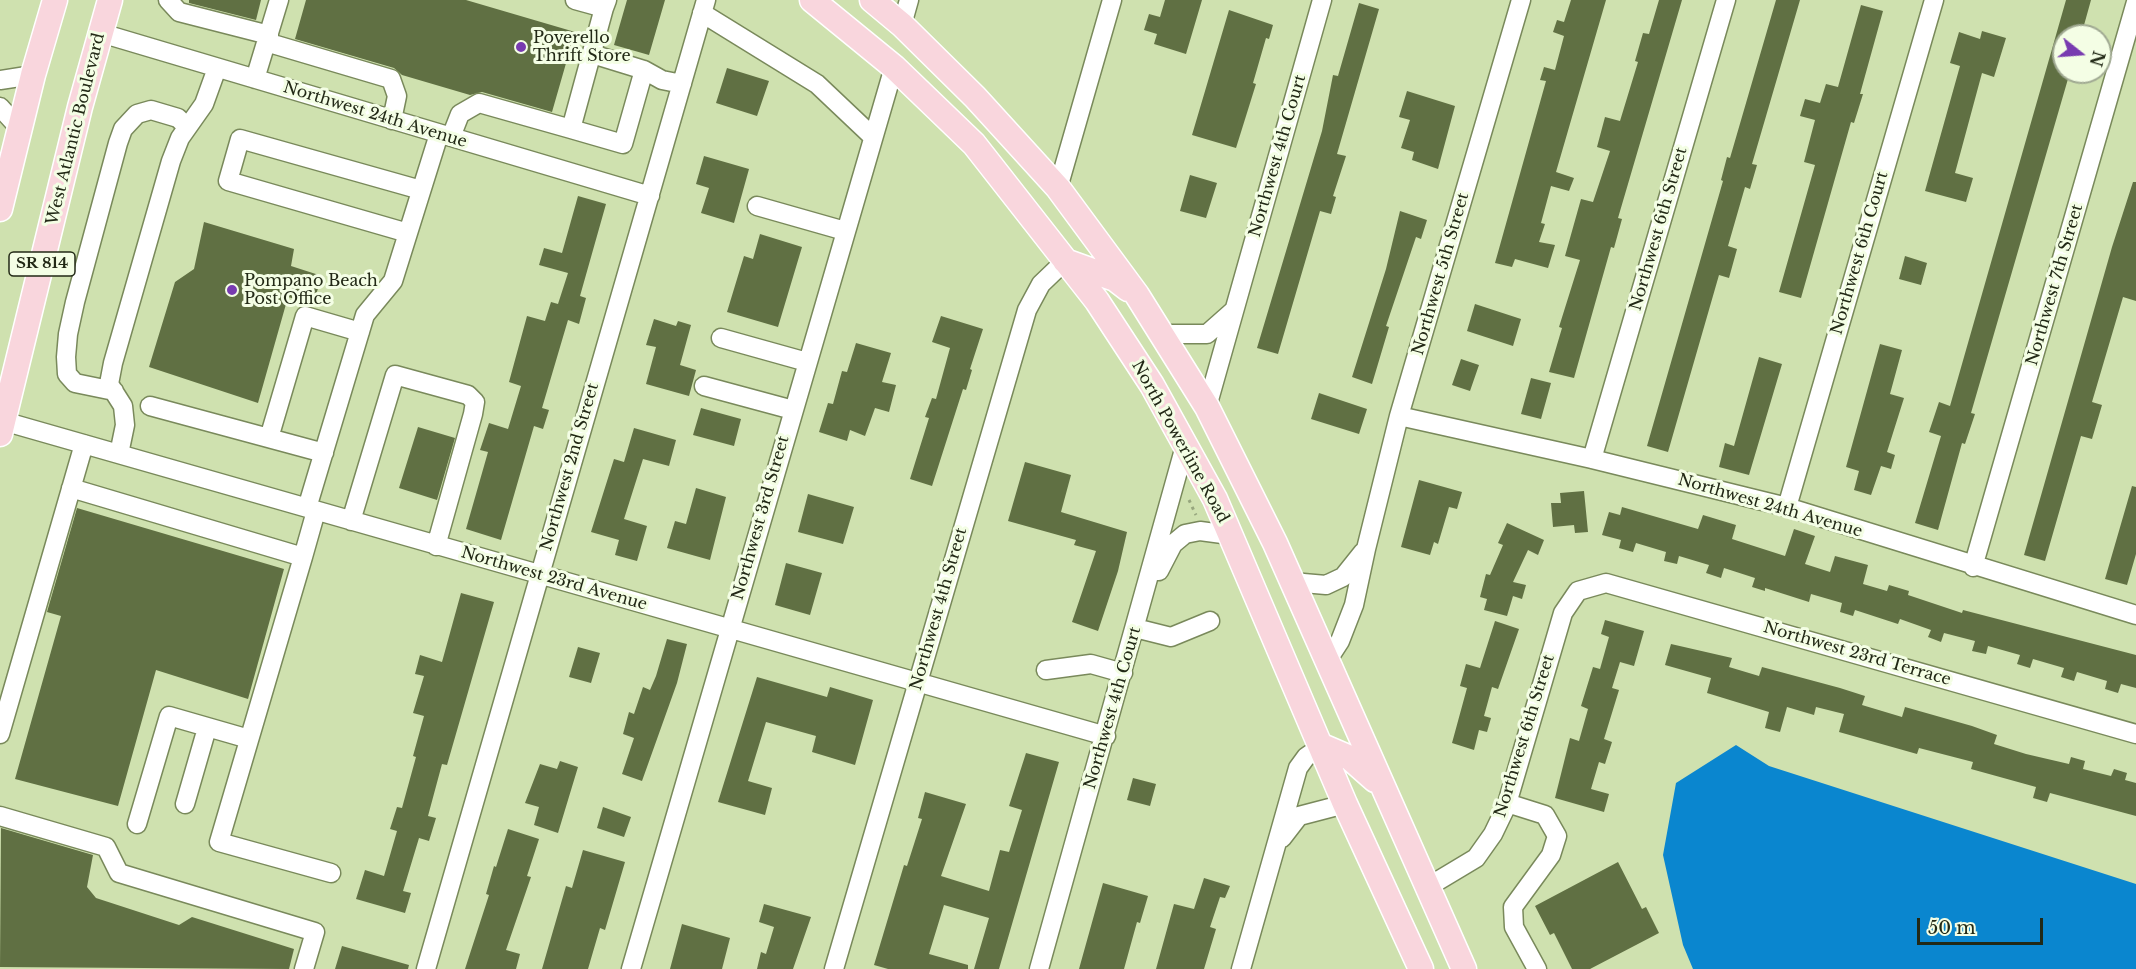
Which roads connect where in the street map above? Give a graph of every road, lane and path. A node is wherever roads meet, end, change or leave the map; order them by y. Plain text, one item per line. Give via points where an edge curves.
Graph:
1 (56, 0) edge
2 (110, 0) edge
3 (168, 0) edge
4 (279, 0) edge
5 (575, 0) edge
6 (812, 0) edge
7 (872, 0) edge
8 (909, 0) edge
9 (1113, 0) edge
10 (1322, 0) edge
11 (1521, 0) edge
12 (1726, 0) edge
13 (1934, 0) edge
14 (2136, 2) edge
15 (605, 4) edge
16 (704, 6) edge
17 (902, 25) junction
18 (101, 33) junction
19 (268, 39) junction
20 (592, 54) junction
21 (894, 67) junction
22 (217, 68) junction
23 (644, 70) junction
24 (33, 75) junction
25 (255, 79) junction
26 (0, 80) edge
27 (682, 84) junction
28 (0, 107) edge
29 (392, 120) junction
30 (187, 127) junction
31 (20, 129) junction
32 (571, 129) junction
33 (445, 135) junction
34 (873, 137) junction
35 (1058, 188) junction
36 (421, 190) junction
37 (650, 196) junction
38 (757, 206) dead end
39 (0, 209) edge
40 (845, 231) junction
41 (408, 233) junction
42 (1065, 261) junction
43 (1137, 295) junction
44 (1233, 311) junction
45 (360, 332) junction
46 (1162, 334) junction
47 (721, 338) dead end
48 (807, 362) junction
49 (704, 386) dead end
50 (114, 391) junction
51 (150, 406) dead end
52 (1207, 407) junction
53 (793, 410) junction
54 (1399, 416) junction
55 (1, 423) edge
56 (269, 438) junction
57 (84, 444) junction
58 (1185, 446) junction
59 (324, 453) junction
60 (119, 454) junction
61 (1592, 459) junction
62 (71, 488) junction
63 (1188, 498) dead end
64 (1787, 507) junction
65 (312, 510) junction
66 (1196, 514) dead end
67 (351, 521) junction
68 (1230, 534) junction
69 (436, 546) junction
70 (1366, 549) junction
71 (303, 557) junction
72 (1973, 567) junction
73 (538, 575) junction
74 (1292, 582) junction
75 (1147, 587) junction
76 (1578, 591) joint
77 (2136, 615) edge
78 (1210, 621) dead end
79 (1269, 624) junction
80 (728, 628) junction
81 (1135, 628) junction
82 (1327, 661) junction
83 (1046, 670) dead end
84 (1123, 673) junction
85 (916, 684) junction
86 (207, 728) junction
87 (0, 734) edge
88 (2136, 734) edge
89 (1106, 736) junction
90 (249, 740) junction
91 (1322, 746) junction
92 (1379, 783) junction
93 (1507, 803) junction
94 (185, 804) dead end
95 (1346, 804) junction
96 (0, 816) edge
97 (137, 824) dead end
98 (1276, 847) junction
99 (331, 873) dead end
100 (1426, 888) junction
101 (304, 969) edge
102 (426, 969) edge
103 (631, 969) edge
104 (834, 969) edge
105 (1039, 969) edge
106 (1241, 969) edge
107 (1421, 969) edge
108 (1464, 969) edge
109 (1537, 969) edge

1 - 24 main road
2 - 18 main road, West Atlantic Boulevard / SR 814
3 - 19 street via 179,12
4 - 19 street
5 - 15 street
6 - 21 main road, North Powerline Road
7 - 17 main road
8 - 17 street
9 - 35 street
10 - 44 street, Northwest 4th Court
11 - 54 street, Northwest 5th Street
12 - 61 street, Northwest 6th Street
13 - 64 street, Northwest 6th Court
14 - 72 street, Northwest 7th Street
15 - 20 street
16 - 27 street, Northwest 2nd Street
16 - 34 street via 817,84
17 - 35 main road
18 - 22 street, Northwest 24th Avenue
18 - 55 main road, West Atlantic Boulevard / SR 814
19 - 25 street
19 - 29 street via 391,79 397,96
20 - 23 street
20 - 32 street
21 - 34 street, Northwest 3rd Street
21 - 35 main road via 935,85 1006,160
21 - 42 main road, North Powerline Road via 974,144
22 - 25 street, Northwest 24th Avenue
22 - 30 street via 204,104
23 - 27 street via 662,80
23 - 32 street via 623,144
24 - 26 street
24 - 31 main road
25 - 29 street, Northwest 24th Avenue
27 - 37 street, Northwest 2nd Street
28 - 31 street
29 - 33 street, Northwest 24th Avenue
30 - 50 street via 171,161 112,363 110,384
30 - 50 street via 178,118 150,110 137,114 123,129 118,143 75,302 66,357 67,374 75,383
31 - 39 main road
32 - 33 street via 479,103 460,114
33 - 36 street
33 - 37 street, Northwest 24th Avenue
34 - 40 street, Northwest 3rd Street
35 - 43 main road
36 - 41 street
36 - 41 street via 240,139 228,181
37 - 73 street, Northwest 2nd Street
38 - 40 street
40 - 48 street, Northwest 3rd Street
41 - 45 street via 393,281 365,315
42 - 43 main road via 1115,279
42 - 58 main road, North Powerline Road via 1152,385
42 - 85 street, Northwest 4th Street via 1041,284 1027,310
43 - 46 main road
44 - 46 street via 1207,334
44 - 52 street, Northwest 4th Court
45 - 56 street via 305,316
45 - 59 street
46 - 52 main road
47 - 48 street
48 - 53 street, Northwest 3rd Street
49 - 53 street
50 - 60 street via 123,406 125,425
51 - 56 street
52 - 74 main road
53 - 80 street, Northwest 3rd Street
54 - 61 street, Northwest 24th Avenue
54 - 70 street, Northwest 5th Street
55 - 57 street, Northwest 23rd Avenue
56 - 59 street
57 - 60 street, Northwest 23rd Avenue
57 - 62 street
58 - 68 main road, North Powerline Road
58 - 75 street, Northwest 4th Court
59 - 65 street
60 - 65 street, Northwest 23rd Avenue
61 - 64 street, Northwest 24th Avenue
62 - 71 street
62 - 87 street
63 - 66 path
64 - 72 street, Northwest 24th Avenue
65 - 67 street, Northwest 23rd Avenue
65 - 71 street
67 - 69 street, Northwest 23rd Avenue
67 - 69 street via 395,375 468,395 475,402 473,414
68 - 75 street via 1185,534 1173,544
68 - 79 main road, North Powerline Road
69 - 73 street, Northwest 23rd Avenue
70 - 74 street, Northwest 5th Street via 1343,577 1326,585
70 - 82 street, Northwest 5th Street via 1354,605 1340,641
71 - 90 street
72 - 77 street, Northwest 24th Avenue
73 - 80 street, Northwest 23rd Avenue
73 - 102 street, Northwest 2nd Street
74 - 82 main road
75 - 81 street, Northwest 4th Court
76 - 88 street, Northwest 23rd Terrace via 1606,582
76 - 93 street, Northwest 6th Street via 1563,612
78 - 81 street via 1171,637
79 - 82 main road via 1296,648
79 - 91 main road, North Powerline Road
80 - 85 street, Northwest 23rd Avenue
80 - 103 street, Northwest 3rd Street
81 - 84 street, Northwest 4th Court
82 - 92 main road
83 - 84 street via 1090,664
84 - 89 street, Northwest 4th Court
85 - 89 street, Northwest 23rd Avenue
85 - 104 street, Northwest 4th Street
86 - 90 street
86 - 94 street
86 - 97 street via 169,716
89 - 105 street, Northwest 4th Court
90 - 99 street via 219,842
91 - 92 main road via 1350,758
91 - 95 main road, North Powerline Road
91 - 98 street via 1298,768
92 - 100 main road
93 - 100 street, Northwest 6th Street via 1493,834 1476,858
93 - 109 street via 1545,815 1557,836 1551,855 1513,907 1514,927
95 - 98 street via 1299,816
95 - 107 main road, North Powerline Road
96 - 101 street via 106,848 118,873 315,932
98 - 106 street
100 - 108 main road

